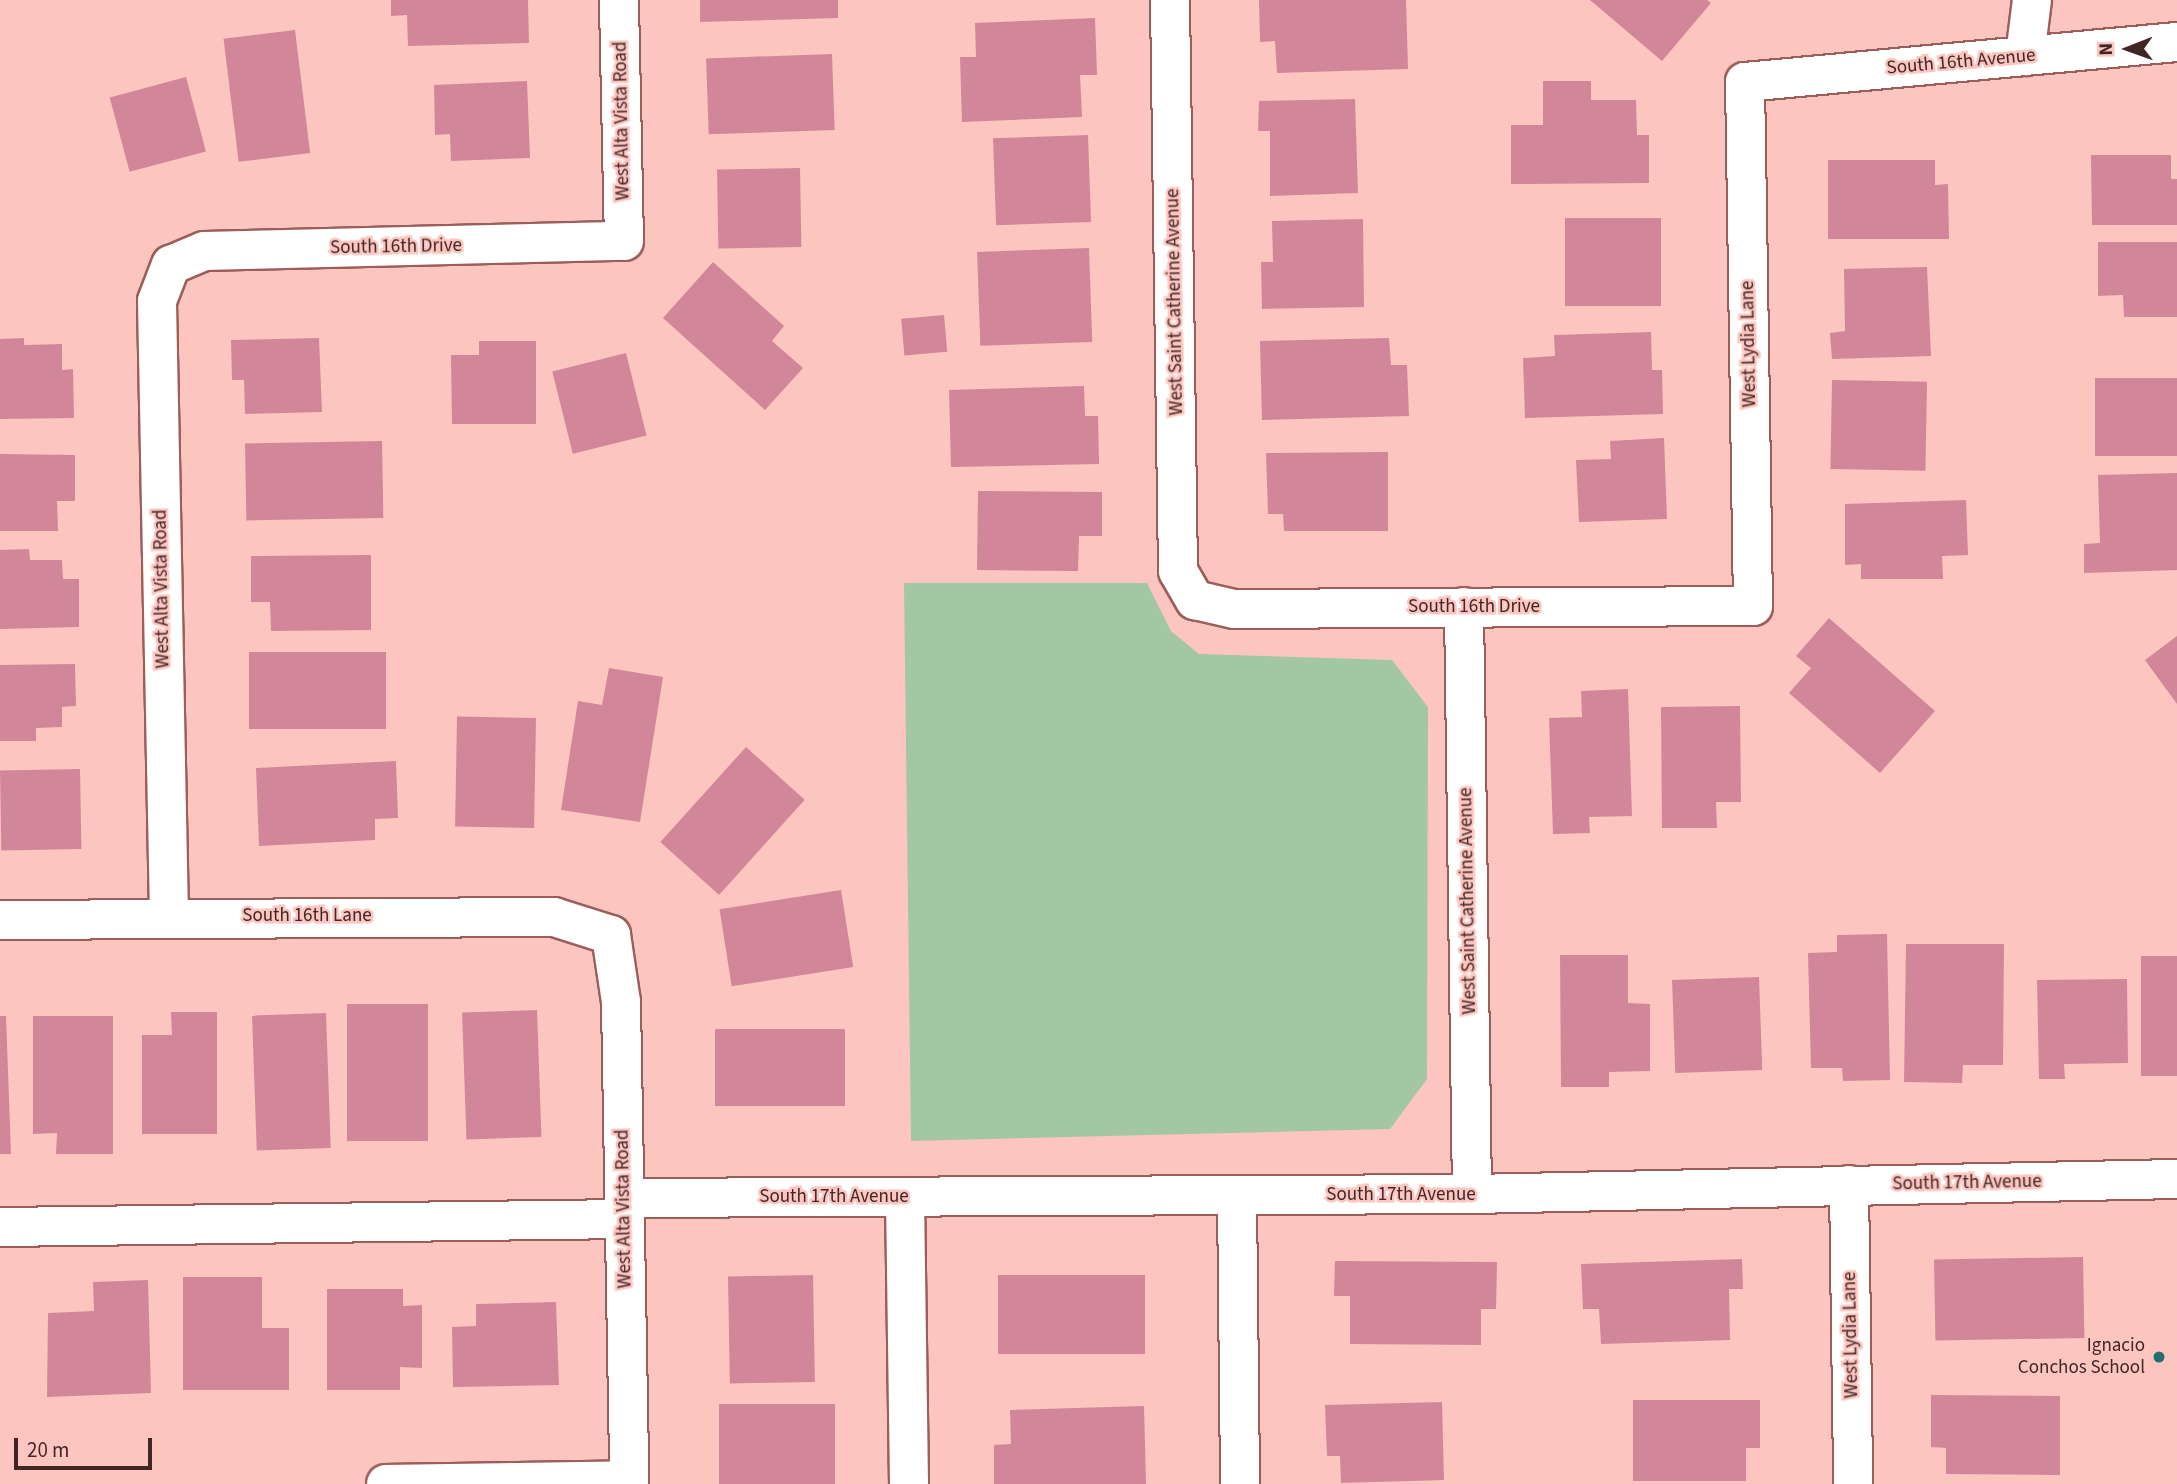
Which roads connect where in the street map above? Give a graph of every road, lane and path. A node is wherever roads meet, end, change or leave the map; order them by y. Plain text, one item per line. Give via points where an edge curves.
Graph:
1 (620, 0) edge
2 (1170, 0) edge
3 (2032, 0) edge
4 (2177, 43) edge
5 (2025, 56) junction
6 (1745, 82) joint
7 (624, 242) joint
8 (171, 265) joint
9 (1195, 600) joint
10 (1754, 606) joint
11 (1464, 607) junction
12 (169, 916) junction
13 (0, 920) edge
14 (611, 935) joint
15 (2177, 1179) edge
16 (1849, 1185) junction
17 (1472, 1194) junction
18 (1237, 1195) junction
19 (905, 1197) junction
20 (625, 1208) junction
21 (0, 1227) edge
22 (629, 1482) edge
23 (386, 1484) edge
24 (909, 1484) edge
25 (1240, 1484) edge
26 (1853, 1484) edge

1 - 7 street, West Alta Vista Road
2 - 9 street, West Saint Catherine Avenue via 1178,571
3 - 5 street
4 - 5 street, South 16th Avenue
5 - 6 street, South 16th Avenue
6 - 10 street, West Lydia Lane
7 - 8 street, South 16th Drive via 204,251
8 - 12 street, West Alta Vista Road via 157,301
9 - 11 street, South 16th Drive via 1234,609
10 - 11 street, South 16th Drive
11 - 17 street, West Saint Catherine Avenue
12 - 13 street, South 16th Lane
12 - 14 street, South 16th Lane via 554,917
14 - 20 street, West Alta Vista Road via 621,1002
15 - 16 street, South 17th Avenue
16 - 17 street, South 17th Avenue
16 - 26 street, West Lydia Lane
17 - 18 street, South 17th Avenue
18 - 19 street, South 17th Avenue
18 - 25 street
19 - 20 street, South 17th Avenue
19 - 24 street
20 - 21 street, South 17th Avenue
20 - 22 street, West Alta Vista Road
22 - 23 street

